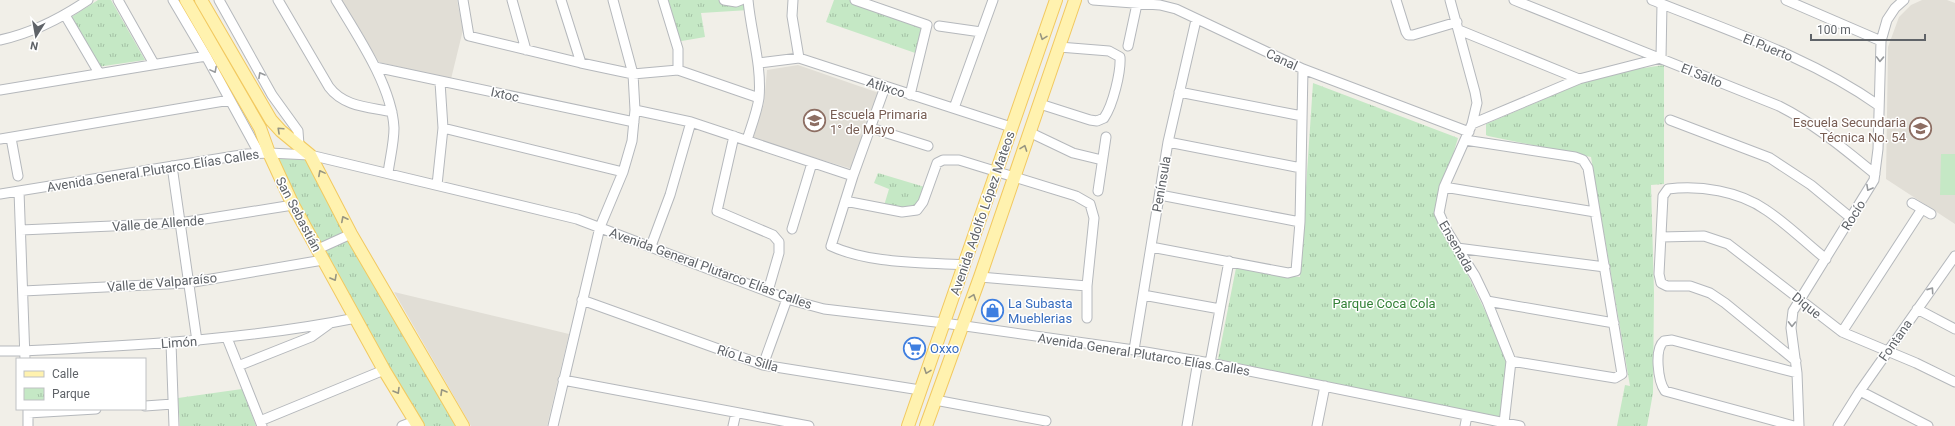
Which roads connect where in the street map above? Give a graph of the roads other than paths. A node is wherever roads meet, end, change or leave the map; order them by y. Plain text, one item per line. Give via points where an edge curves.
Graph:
1 (88, 0) edge
2 (118, 0) edge
3 (173, 0) edge
4 (186, 0) edge
5 (201, 0) edge
6 (218, 0) edge
7 (278, 0) edge
8 (336, 0) edge
9 (463, 0) edge
10 (512, 0) edge
11 (561, 0) edge
12 (613, 0) edge
13 (663, 0) edge
14 (724, 0) edge
15 (741, 0) edge
16 (748, 0) edge
17 (793, 0) edge
18 (855, 0) edge
19 (992, 0) edge
20 (1056, 0) edge
21 (1075, 0) edge
22 (1093, 0) edge
23 (1396, 0) edge
24 (1450, 0) edge
25 (1514, 0) edge
26 (1652, 0) edge
27 (1786, 0) edge
28 (1903, 0) edge
29 (1137, 4) junction
30 (1662, 4) junction
31 (65, 15) junction
32 (211, 17) junction
33 (1196, 20) junction
34 (200, 24) junction
35 (232, 24) junction
36 (939, 26) dead end
37 (1458, 26) junction
38 (981, 32) junction
39 (0, 40) edge
40 (1881, 41) junction
41 (198, 42) junction
42 (1128, 46) dead end
43 (1059, 47) junction
44 (526, 50) junction
45 (206, 56) junction
46 (799, 58) junction
47 (1661, 58) junction
48 (581, 63) junction
49 (759, 63) junction
50 (154, 64) junction
51 (376, 67) junction
52 (1303, 68) junction
53 (678, 70) junction
54 (99, 73) junction
55 (633, 74) junction
56 (1579, 79) junction
57 (440, 82) junction
58 (885, 87) junction
59 (0, 90) edge
60 (1179, 92) junction
61 (910, 95) junction
62 (759, 98) junction
63 (230, 100) junction
64 (1040, 104) junction
65 (1878, 105) junction
66 (954, 108) junction
67 (635, 110) junction
68 (392, 112) junction
69 (1302, 116) junction
70 (1670, 120) dead end
71 (634, 122) junction
72 (691, 122) junction
73 (1011, 127) junction
74 (443, 128) junction
75 (871, 128) junction
76 (1029, 132) junction
77 (1469, 132) junction
78 (734, 136) junction
79 (1106, 137) dead end
80 (11, 138) junction
81 (0, 139) edge
82 (747, 140) junction
83 (1168, 142) junction
84 (299, 145) junction
85 (928, 146) dead end
86 (264, 153) junction
87 (310, 155) junction
88 (1102, 160) junction
89 (812, 163) junction
90 (172, 166) junction
91 (1301, 168) junction
92 (996, 171) junction
93 (623, 172) junction
94 (388, 173) junction
95 (1875, 174) junction
96 (18, 176) dead end
97 (853, 176) junction
98 (1014, 176) junction
99 (437, 185) junction
100 (1444, 187) junction
101 (19, 191) junction
102 (1098, 191) dead end
103 (0, 194) edge
104 (1160, 194) junction
105 (845, 201) junction
106 (1912, 203) dead end
107 (293, 205) junction
108 (1922, 209) junction
109 (1595, 212) junction
110 (1931, 214) dead end
111 (1851, 218) junction
112 (180, 222) junction
113 (1300, 222) junction
114 (600, 227) junction
115 (21, 230) junction
116 (792, 230) dead end
117 (351, 234) junction
118 (1661, 237) junction
119 (652, 246) junction
120 (1151, 246) junction
121 (1457, 248) junction
122 (321, 254) junction
123 (1955, 256) edge
124 (1826, 259) junction
125 (1229, 261) junction
126 (964, 265) junction
127 (1605, 267) junction
128 (1946, 269) junction
129 (1955, 272) edge
130 (980, 277) junction
131 (188, 283) junction
132 (1087, 286) junction
133 (23, 291) junction
134 (768, 291) junction
135 (1143, 295) junction
136 (787, 298) junction
137 (1799, 299) junction
138 (582, 300) junction
139 (1487, 301) junction
140 (1220, 309) junction
141 (1917, 309) junction
142 (356, 318) junction
143 (1087, 318) dead end
144 (330, 323) junction
145 (944, 323) junction
146 (1614, 323) junction
147 (962, 325) junction
148 (1955, 330) edge
149 (1842, 332) junction
150 (227, 338) junction
151 (197, 341) junction
152 (170, 343) junction
153 (1134, 350) junction
154 (0, 351) edge
155 (1888, 351) junction
156 (25, 355) edge
157 (1198, 361) junction
158 (1511, 361) junction
159 (1796, 361) junction
160 (1210, 363) junction
161 (763, 365) junction
162 (238, 366) junction
163 (384, 370) junction
164 (1797, 373) junction
165 (563, 380) junction
166 (1955, 382) edge
167 (1325, 386) junction
168 (920, 390) junction
169 (1860, 391) junction
170 (935, 400) junction
171 (173, 404) junction
172 (146, 406) edge
173 (62, 410) edge
174 (28, 411) edge
175 (736, 413) junction
176 (1467, 416) junction
177 (1046, 421) dead end
178 (1504, 423) junction
179 (261, 424) edge
180 (416, 424) edge
181 (28, 426) edge
182 (174, 426) edge
183 (402, 426) edge
184 (463, 426) edge
185 (554, 426) edge
186 (733, 426) edge
187 (810, 426) edge
188 (908, 426) edge
189 (926, 426) edge
190 (1187, 426) edge
191 (1317, 426) edge
192 (1465, 426) edge
193 (1520, 426) edge
194 (1794, 426) edge
195 (1798, 426) edge
196 (1838, 426) edge
197 (1928, 426) edge

1 - 31 street
2 - 50 street
3 - 41 street, San Sebastián
4 - 34 main road, San Sebastián
5 - 32 main road
6 - 35 street
7 - 68 street via 338,98 353,104
8 - 51 street
9 - 44 street via 469,36
10 - 44 street
11 - 48 street
12 - 55 street
13 - 53 street via 678,49
14 - 15 street
16 - 49 street
17 - 46 street via 792,16
18 - 61 street via 927,25
19 - 38 street
20 -> 73 main road, Avenida Adolfo López Mateos
21 - 43 main road, Avenida Adolfo López Mateos
22 - 29 street, Canal
23 - 37 street via 1408,35
24 - 37 street, Ensenada
25 - 47 street, El Salto
26 - 30 street, El Puerto
27 - 40 street
28 - 40 street, Rocío via 1887,20
29 - 33 street, Canal via 1168,7
29 - 42 street
30 - 47 street
30 - 65 street, El Puerto via 1807,63 1853,87
31 - 39 street via 28,33
31 - 54 street
32 - 34 street
32 - 35 street via 220,17
84 -> 32 main road via 269,116
33 - 52 street, Canal
33 - 60 street, Península
34 - 41 street via 197,30
34 - 86 main road, San Sebastián via 260,128
84 -> 35 street via 298,131 275,100
36 - 38 street
37 - 56 street
37 - 77 street, Ensenada via 1475,92 1476,103
38 - 66 street
40 -> 65 street, Rocío
41 - 45 street, San Sebastián
43 - 64 main road, Avenida Adolfo López Mateos
43 - 64 street via 1109,51 1120,57 1118,79 1108,112 1102,120 1085,119
44 - 48 street
45 - 50 street
45 -> 63 street, San Sebastián
46 - 49 street, Atlixco
46 - 58 street, Atlixco
47 - 56 street
47 - 95 street, El Salto via 1801,117 1823,131
48 - 55 street
49 - 62 street
50 - 54 street
51 - 57 street, Ixtoc
51 - 68 street
52 - 69 street
52 - 77 street, Canal
53 - 55 street
53 - 62 street
54 - 59 street
55 - 67 street
56 - 77 street
57 - 71 street, Ixtoc
57 - 74 street
58 - 61 street, Atlixco
58 - 75 street
60 - 69 street
60 - 83 street, Península
61 - 66 street, Atlixco
62 - 82 street
63 - 80 street
63 - 86 street, San Sebastián
64 - 76 main road, Avenida Adolfo López Mateos
65 - 95 street, Rocío
66 - 73 street, Atlixco
67 - 71 street
67 - 72 street
68 - 94 street via 394,136
69 - 91 street
70 - 111 street via 1770,158 1811,185
71 - 93 street
72 - 78 street
72 - 119 street
73 - 92 main road, Avenida Adolfo López Mateos
74 - 93 street
74 - 99 street
75 - 85 street
75 - 97 street
76 - 88 street via 1073,153
98 -> 76 main road, Avenida Adolfo López Mateos
77 - 100 street, Ensenada
77 - 109 street, Canal via 1583,160 1588,168
78 - 82 street
78 - 134 street via 717,211 773,235 779,242 779,253
79 - 88 street
80 - 81 street
80 - 96 street
82 - 89 street
83 - 91 street
83 - 104 street, Península
84 - 87 main road
86 - 87 street, Avenida General Plutarco Elías Calles
86 - 90 street, Avenida General Plutarco Elías Calles
86 - 107 main road, San Sebastián
87 - 94 street, Avenida General Plutarco Elías Calles
117 -> 87 main road
88 - 102 street
89 - 97 street
89 - 116 street
90 - 101 street, Avenida General Plutarco Elías Calles
90 - 112 street
91 - 113 street
92 - 98 street
92 - 105 street via 959,160 943,160 937,163 923,202 917,210 903,212
92 - 126 main road, Avenida Adolfo López Mateos
93 - 114 street
94 - 99 street, Avenida General Plutarco Elías Calles
95 -> 111 street, Rocío via 1870,188
97 - 105 street
98 - 130 main road, Avenida Adolfo López Mateos
98 - 132 street via 1076,196 1090,204 1094,218
99 - 114 street, Avenida General Plutarco Elías Calles
100 - 109 street
100 - 121 street, Ensenada via 1439,213
101 - 103 street, Avenida General Plutarco Elías Calles
101 - 115 street
104 - 113 street
104 - 120 street, Península
105 - 126 street via 831,246 849,254 867,257
106 - 108 street
107 - 112 street, Valle de Allende
107 - 122 main road, San Sebastián
108 - 110 street
108 - 149 street
109 - 127 street
111 - 124 street, Rocío
112 - 115 street, Valle de Allende
112 - 131 street
113 - 125 street via 1296,272 1288,273
114 - 119 street, Avenida General Plutarco Elías Calles
114 - 138 street
115 - 133 street
117 - 122 street, Valle de Valparaíso
184 -> 117 main road
118 - 124 street via 1662,196 1666,191 1674,188 1720,191 1766,209
118 - 137 street, Dique via 1704,236 1728,244
118 - 159 street via 1661,283 1666,286 1690,286 1710,293
119 - 134 street, Avenida General Plutarco Elías Calles
120 - 125 street
120 - 135 street, Península
121 - 127 street
121 - 139 street, Ensenada
122 - 131 street, Valle de Valparaíso
122 -> 142 main road, San Sebastián
123 - 128 street, Fontana
124 - 137 street, Rocío
125 - 140 street
126 - 145 main road, Avenida Adolfo López Mateos
127 - 146 street
128 - 129 street
141 -> 128 street, Fontana
130 - 132 street
147 -> 130 main road, Avenida Adolfo López Mateos
131 - 133 street, Valle de Valparaíso
131 - 151 street
132 - 143 street
133 - 156 street
134 - 136 street, Avenida General Plutarco Elías Calles
135 - 140 street
135 - 153 street, Península
136 - 145 street, Avenida General Plutarco Elías Calles via 835,312
136 - 161 street
137 - 149 street, Dique
137 -> 159 street, Rocío via 1792,320
138 - 161 street, Río La Silla
138 - 165 street
139 - 146 street
139 - 158 street, Ensenada
140 - 160 street
141 - 148 street
141 - 155 street, Fontana
142 - 144 street, Limón
142 - 163 main road, San Sebastián
144 - 150 street, Limón
144 - 162 street via 310,337
145 - 147 street, Avenida General Plutarco Elías Calles
145 -> 168 main road, Avenida Adolfo López Mateos
146 - 158 street via 1623,370 1620,376 1615,378
147 - 153 street, Avenida General Plutarco Elías Calles
147 - 170 main road, Avenida Adolfo López Mateos
149 - 155 street, Dique
150 - 151 street, Limón
150 - 162 street
151 - 152 street, Limón
152 - 156 street, Limón
152 - 171 street
153 - 157 street, Avenida General Plutarco Elías Calles
154 - 156 street, Limón
155 - 166 street, Dique
155 - 169 street, Fontana
157 - 160 street, Avenida General Plutarco Elías Calles
157 - 190 street
158 - 178 street, Ensenada
159 - 164 street, Rocío
160 - 167 street, Avenida General Plutarco Elías Calles
161 - 168 street, Río La Silla
162 - 179 street
163 - 179 street
163 -> 180 main road, San Sebastián
164 - 194 street via 1672,340 1662,343 1659,352 1660,383 1665,391
164 - 195 street, Rocío
165 - 175 street
165 - 185 street
167 - 176 street, Avenida General Plutarco Elías Calles
167 - 191 street
168 - 188 main road, Avenida Adolfo López Mateos
169 - 196 street, Fontana
169 - 197 street
170 - 177 street
170 - 189 main road, Avenida Adolfo López Mateos
171 - 172 street
171 - 182 street
173 - 174 street
174 - 181 street
175 - 186 street
175 - 187 street
176 - 178 street, Avenida General Plutarco Elías Calles
176 - 192 street
178 - 193 street, Avenida General Plutarco Elías Calles
180 - 183 street

